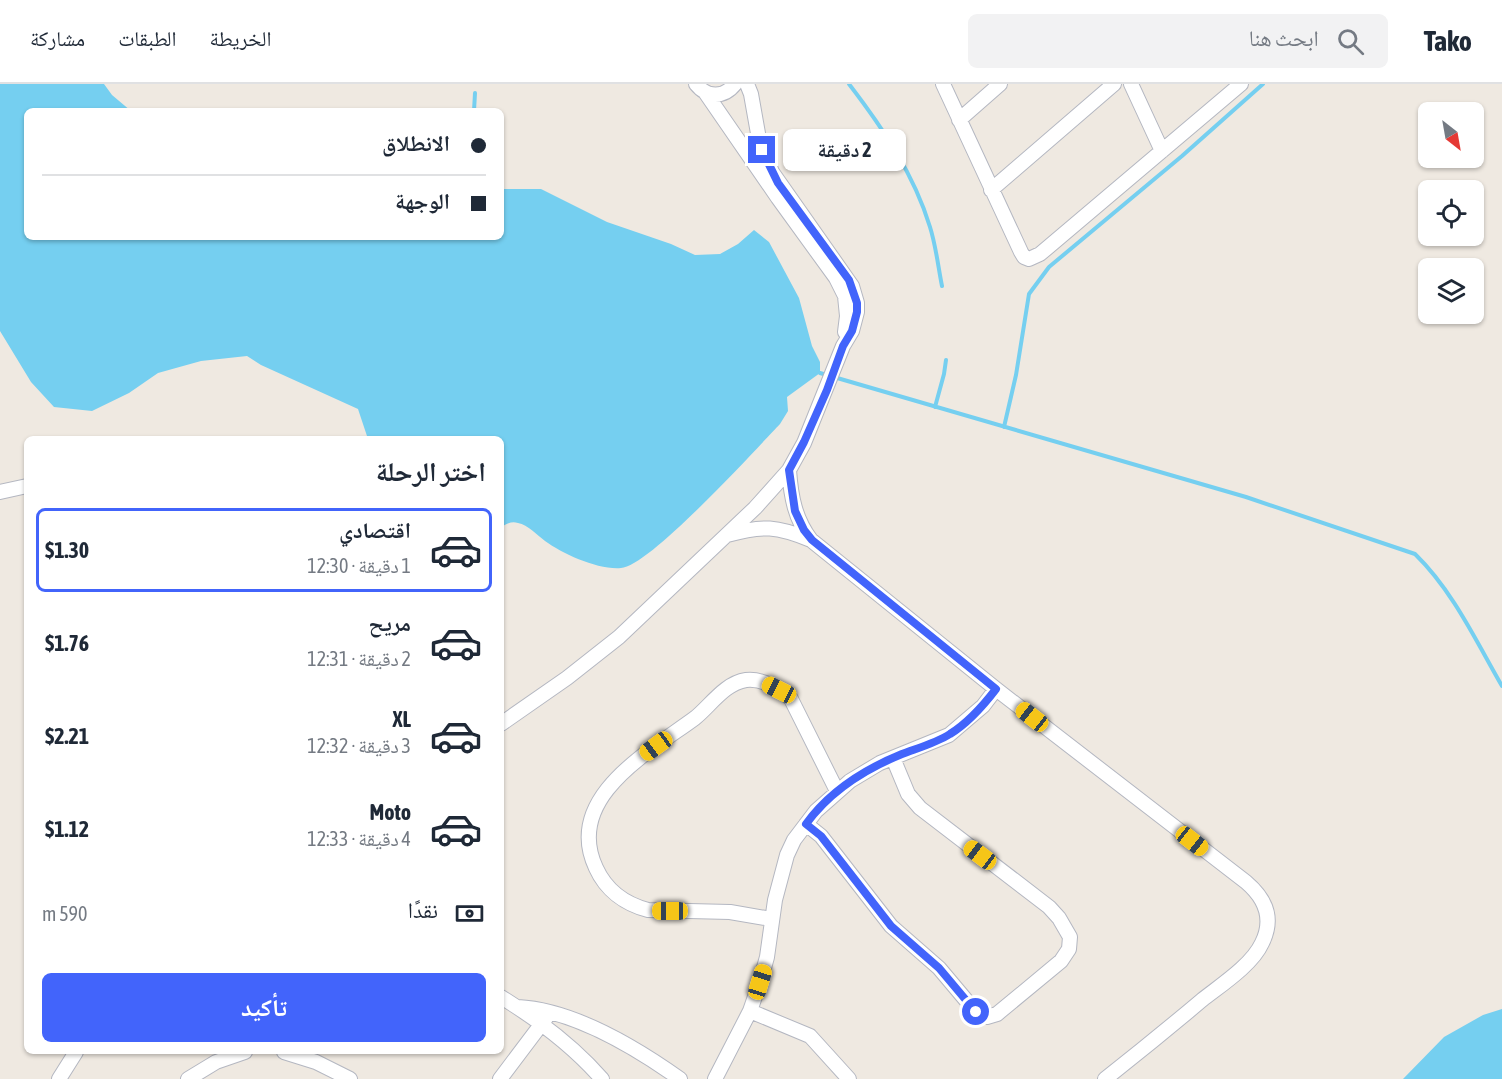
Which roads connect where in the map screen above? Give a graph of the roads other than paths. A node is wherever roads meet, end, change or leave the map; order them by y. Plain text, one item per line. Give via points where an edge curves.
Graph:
1 (735, 84) edge
2 (747, 84) edge
3 (943, 84) edge
4 (1000, 84) edge
5 (1114, 84) edge
6 (1131, 84) edge
7 (1234, 86) edge
8 (700, 88) edge
9 (959, 120) junction
10 (1162, 151) junction
11 (991, 190) junction
12 (843, 346) junction
13 (789, 470) junction
14 (24, 487) edge
15 (0, 492) edge
16 (727, 535) junction
17 (812, 540) junction
18 (996, 689) junction
19 (504, 722) edge
20 (892, 758) junction
21 (837, 791) junction
22 (806, 824) junction
23 (771, 919) junction
24 (504, 999) edge
25 (518, 1007) junction
26 (551, 1011) junction
27 (750, 1011) junction
28 (541, 1025) junction
29 (74, 1054) edge
30 (239, 1054) edge
31 (290, 1054) edge
32 (845, 1076) edge
33 (59, 1079) edge
34 (188, 1079) edge
35 (350, 1079) edge
36 (500, 1079) edge
37 (602, 1079) edge
38 (680, 1079) edge
39 (715, 1079) edge
40 (1105, 1079) edge

1 - 8 street via 720,95
2 - 12 street via 759,140 772,171 855,294 857,312
3 - 9 street
4 - 9 street
5 - 11 street
6 - 10 street
7 - 10 street
8 - 12 street via 841,288 847,316
9 - 11 street
10 - 11 street via 1040,254 1029,259 1021,252
12 - 13 street
13 - 16 street
13 - 17 street via 795,511
14 - 15 street
16 - 17 street via 768,528
16 - 19 street via 619,637
17 - 18 street
18 - 20 street via 983,706 949,735
18 - 40 street via 1254,889 1268,914 1262,944 1249,960
20 - 21 street
20 - 22 street via 908,794 920,808 1049,907 1070,937 1069,949 1061,961 998,1014 987,1017 976,1012 939,968 891,926 821,836
21 - 22 street
21 - 23 street via 791,699 767,684 746,680 733,685 632,764 616,778 596,806 591,825 591,857 605,884 629,903 648,910 730,912
22 - 23 street via 790,846
23 - 27 street via 767,957
24 - 25 street
25 - 26 street
25 - 28 street
26 - 28 street
26 - 38 street via 619,1041
27 - 32 street via 810,1036
27 - 39 street
28 - 36 street
28 - 37 street
29 - 33 street
30 - 34 street
31 - 35 street

